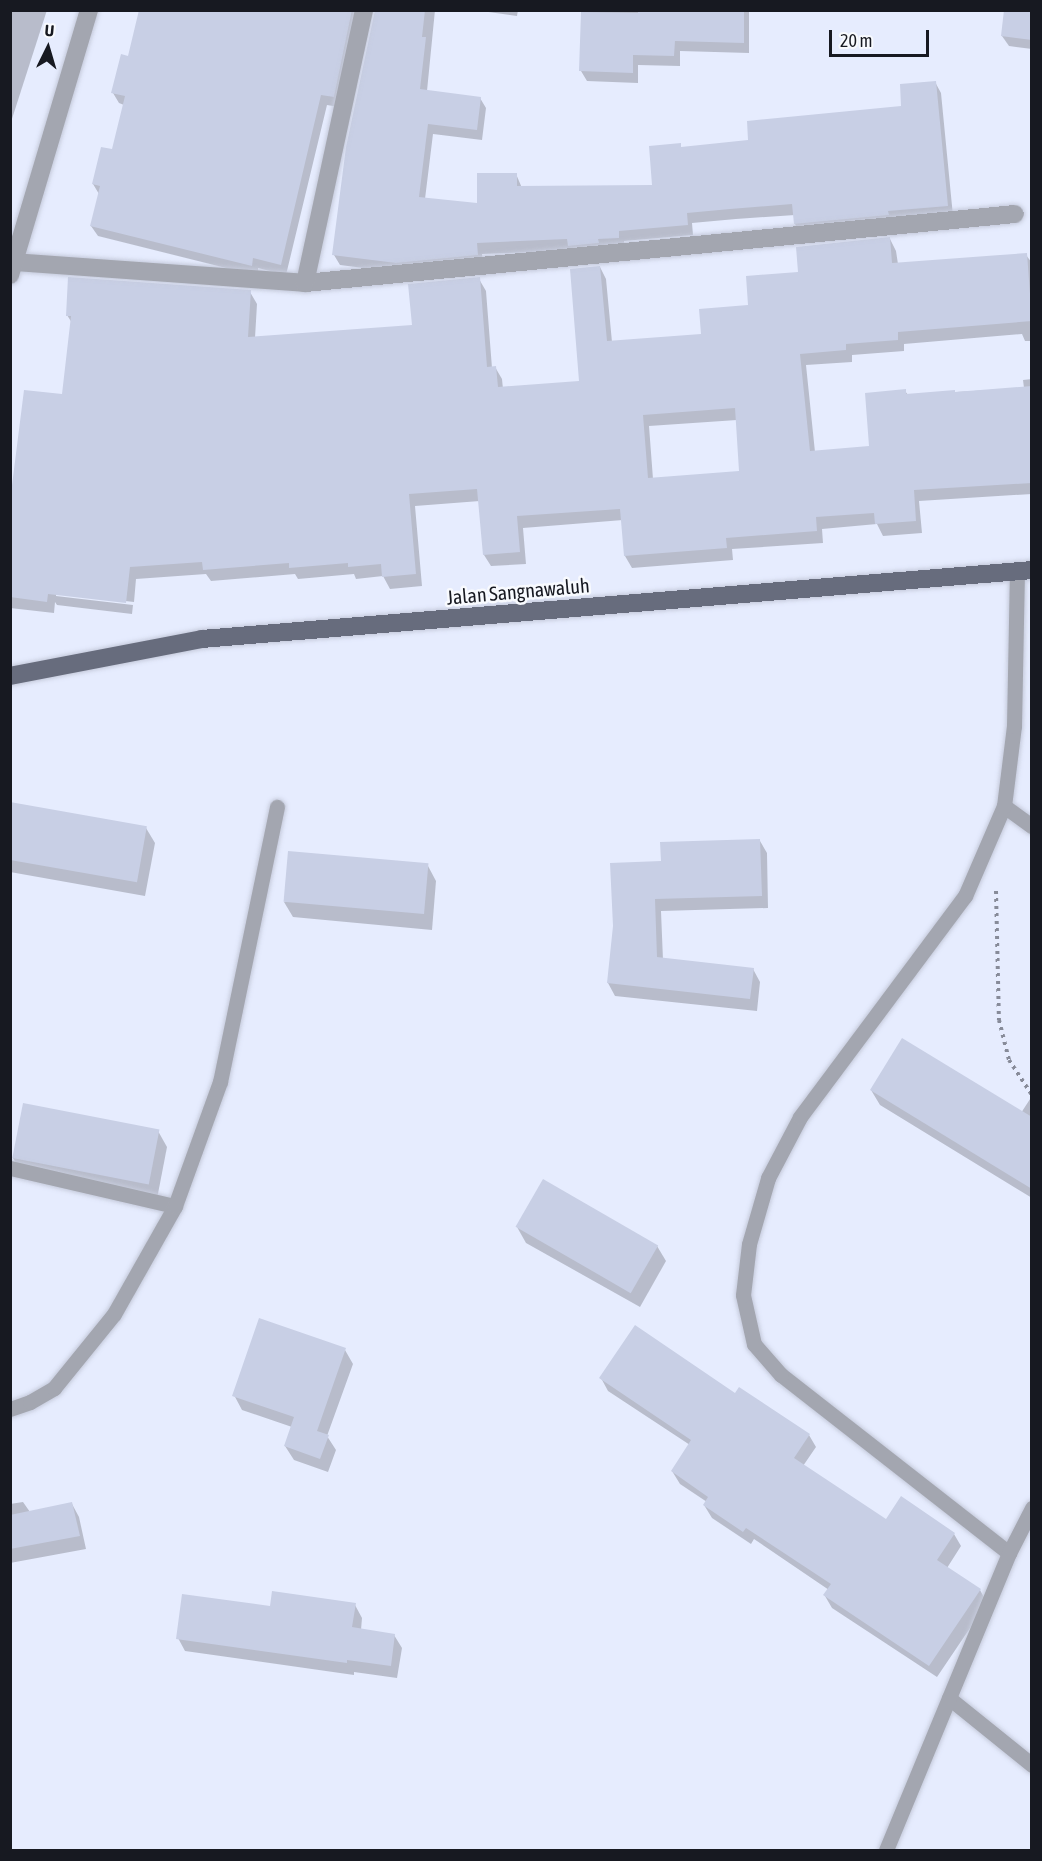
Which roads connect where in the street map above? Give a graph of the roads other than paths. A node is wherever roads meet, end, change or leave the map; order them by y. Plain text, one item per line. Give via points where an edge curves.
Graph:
1 (89, 10) edge
2 (364, 10) edge
3 (1015, 214) dead end
4 (12, 269) edge
5 (305, 283) junction
6 (1024, 571) edge
7 (10, 676) edge
8 (1004, 806) junction
9 (277, 807) dead end
10 (1032, 826) edge
11 (10, 1168) edge
12 (175, 1206) junction
13 (10, 1409) edge
14 (1032, 1508) edge
15 (1009, 1553) junction
16 (949, 1698) junction
17 (1032, 1765) edge
18 (886, 1851) edge

1 - 4 street
2 - 5 street
3 - 5 street
4 - 5 street
6 - 7 main road, Jalan Sangnawaluh via 202,639
6 - 8 lane via 1014,726
8 - 10 lane
8 - 15 lane via 965,896 800,1117 768,1178 749,1244 743,1295 754,1344 780,1375
9 - 12 lane via 220,1082
11 - 12 lane
12 - 13 lane via 114,1314 54,1388
14 - 15 lane
15 - 16 lane
16 - 17 lane
16 - 18 lane

